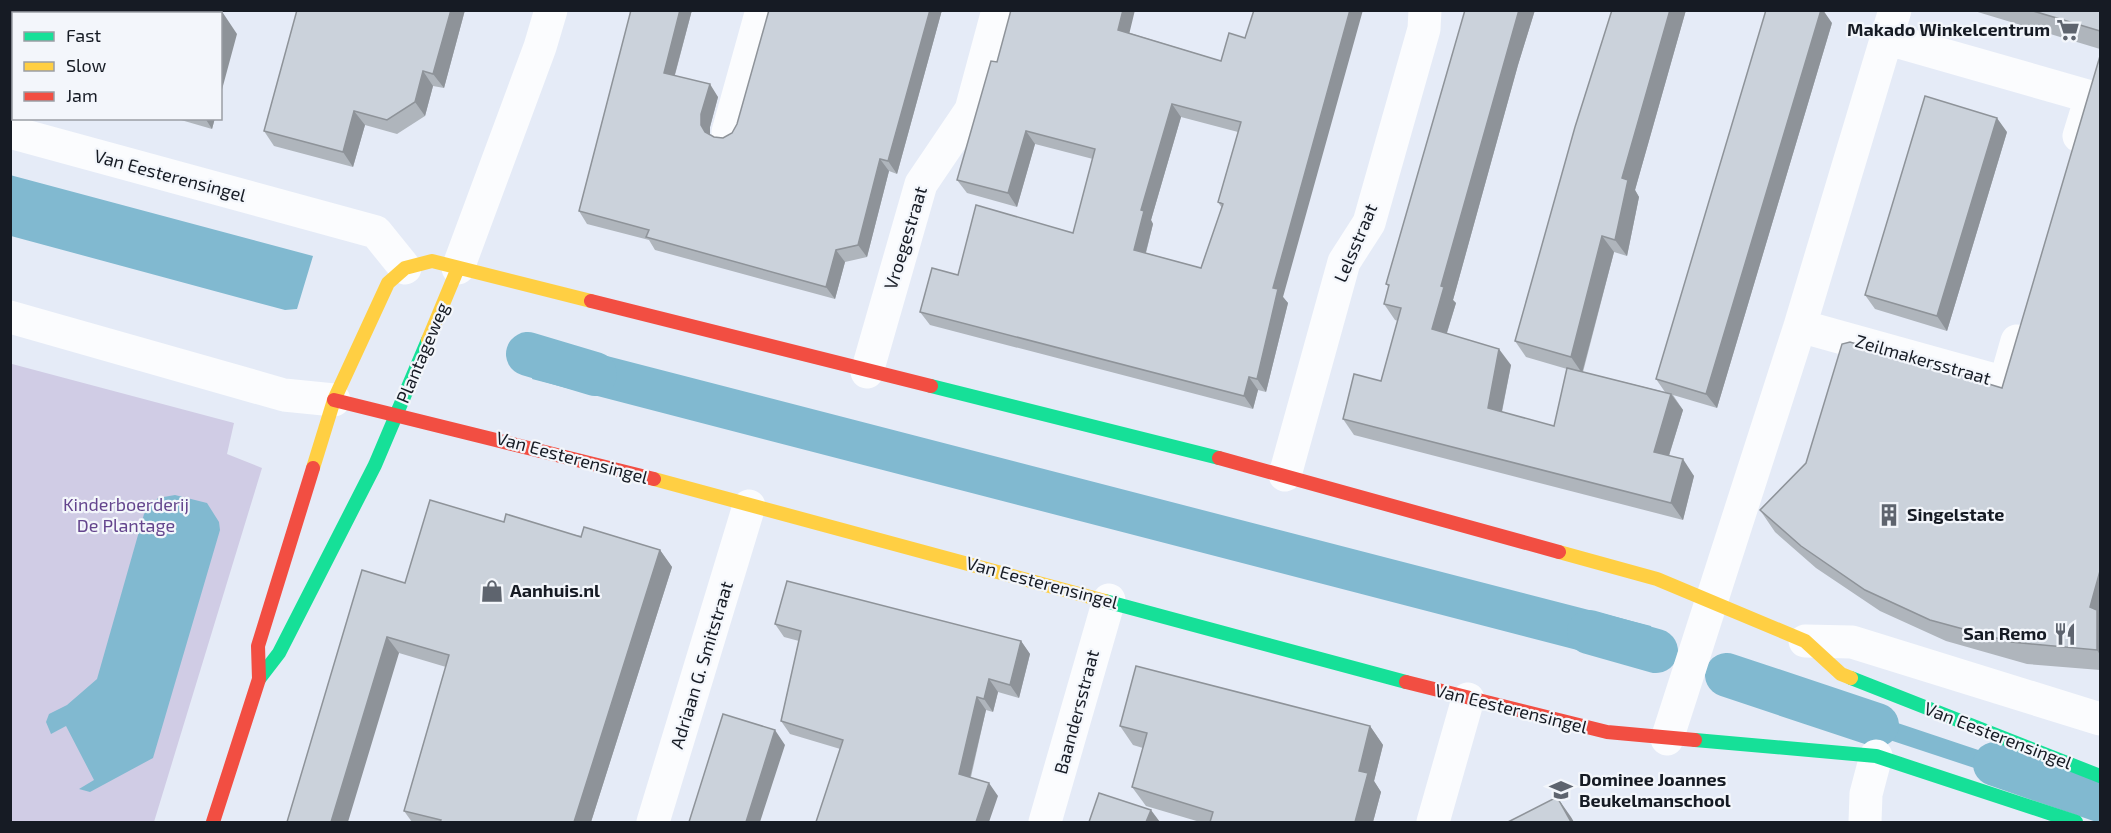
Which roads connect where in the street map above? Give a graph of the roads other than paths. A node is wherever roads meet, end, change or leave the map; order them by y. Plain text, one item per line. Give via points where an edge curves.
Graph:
1 (551, 10) edge
2 (762, 10) edge
3 (998, 10) edge
4 (1425, 10) edge
5 (1891, 25) edge
6 (10, 132) edge
7 (728, 132) edge
8 (2071, 166) edge
9 (405, 268) junction
10 (458, 268) junction
11 (2025, 314) edge
12 (10, 317) edge
13 (1800, 326) junction
14 (867, 372) junction
15 (334, 400) junction
16 (397, 414) junction
17 (1286, 475) junction
18 (749, 506) junction
19 (1109, 600) junction
20 (1711, 600) junction
21 (1805, 641) junction
22 (259, 680) junction
23 (1468, 699) junction
24 (2100, 719) edge
25 (1667, 739) junction
26 (1876, 756) junction
27 (2100, 776) edge
28 (213, 822) edge
29 (653, 822) edge
30 (1045, 822) edge
31 (1433, 822) edge
32 (1865, 822) edge
33 (2076, 822) edge

1 - 10 street, Plantageweg
2 - 7 street
3 - 14 street, Vroegestraat via 971,110 921,184
4 - 17 street, Lelsstraat via 1424,30 1368,223 1344,262
5 - 8 street via 2091,97
5 - 13 street
6 - 9 street, Van Eesterensingel via 376,232
9 - 10 street, Van Eesterensingel via 432,261
9 - 15 street, Plantageweg via 388,283
10 - 14 street, Van Eesterensingel
10 - 16 street, Plantageweg
11 - 13 street, Zeilmakersstraat via 2005,383
12 - 15 street, Van Eesterensingel via 284,395
13 - 20 street
14 - 17 street, Van Eesterensingel
15 - 16 street, Van Eesterensingel
15 - 22 street, Plantageweg via 258,646
16 - 18 street, Van Eesterensingel
16 - 22 street, Plantageweg via 279,653
17 - 20 street, Van Eesterensingel via 1657,579
18 - 19 street, Van Eesterensingel
18 - 29 street, Adriaan G. Smitstraat
19 - 23 street, Van Eesterensingel
19 - 30 street, Baandersstraat
20 - 21 street, Van Eesterensingel
20 - 25 street
21 - 24 street, Van Eesterensingel via 1852,642
21 - 27 street, Van Eesterensingel via 1841,674
22 - 28 street, Plantageweg
23 - 25 street, Van Eesterensingel via 1607,732
23 - 31 street
25 - 26 street, Van Eesterensingel
26 - 32 street via 1866,794
26 - 33 street, Van Eesterensingel

